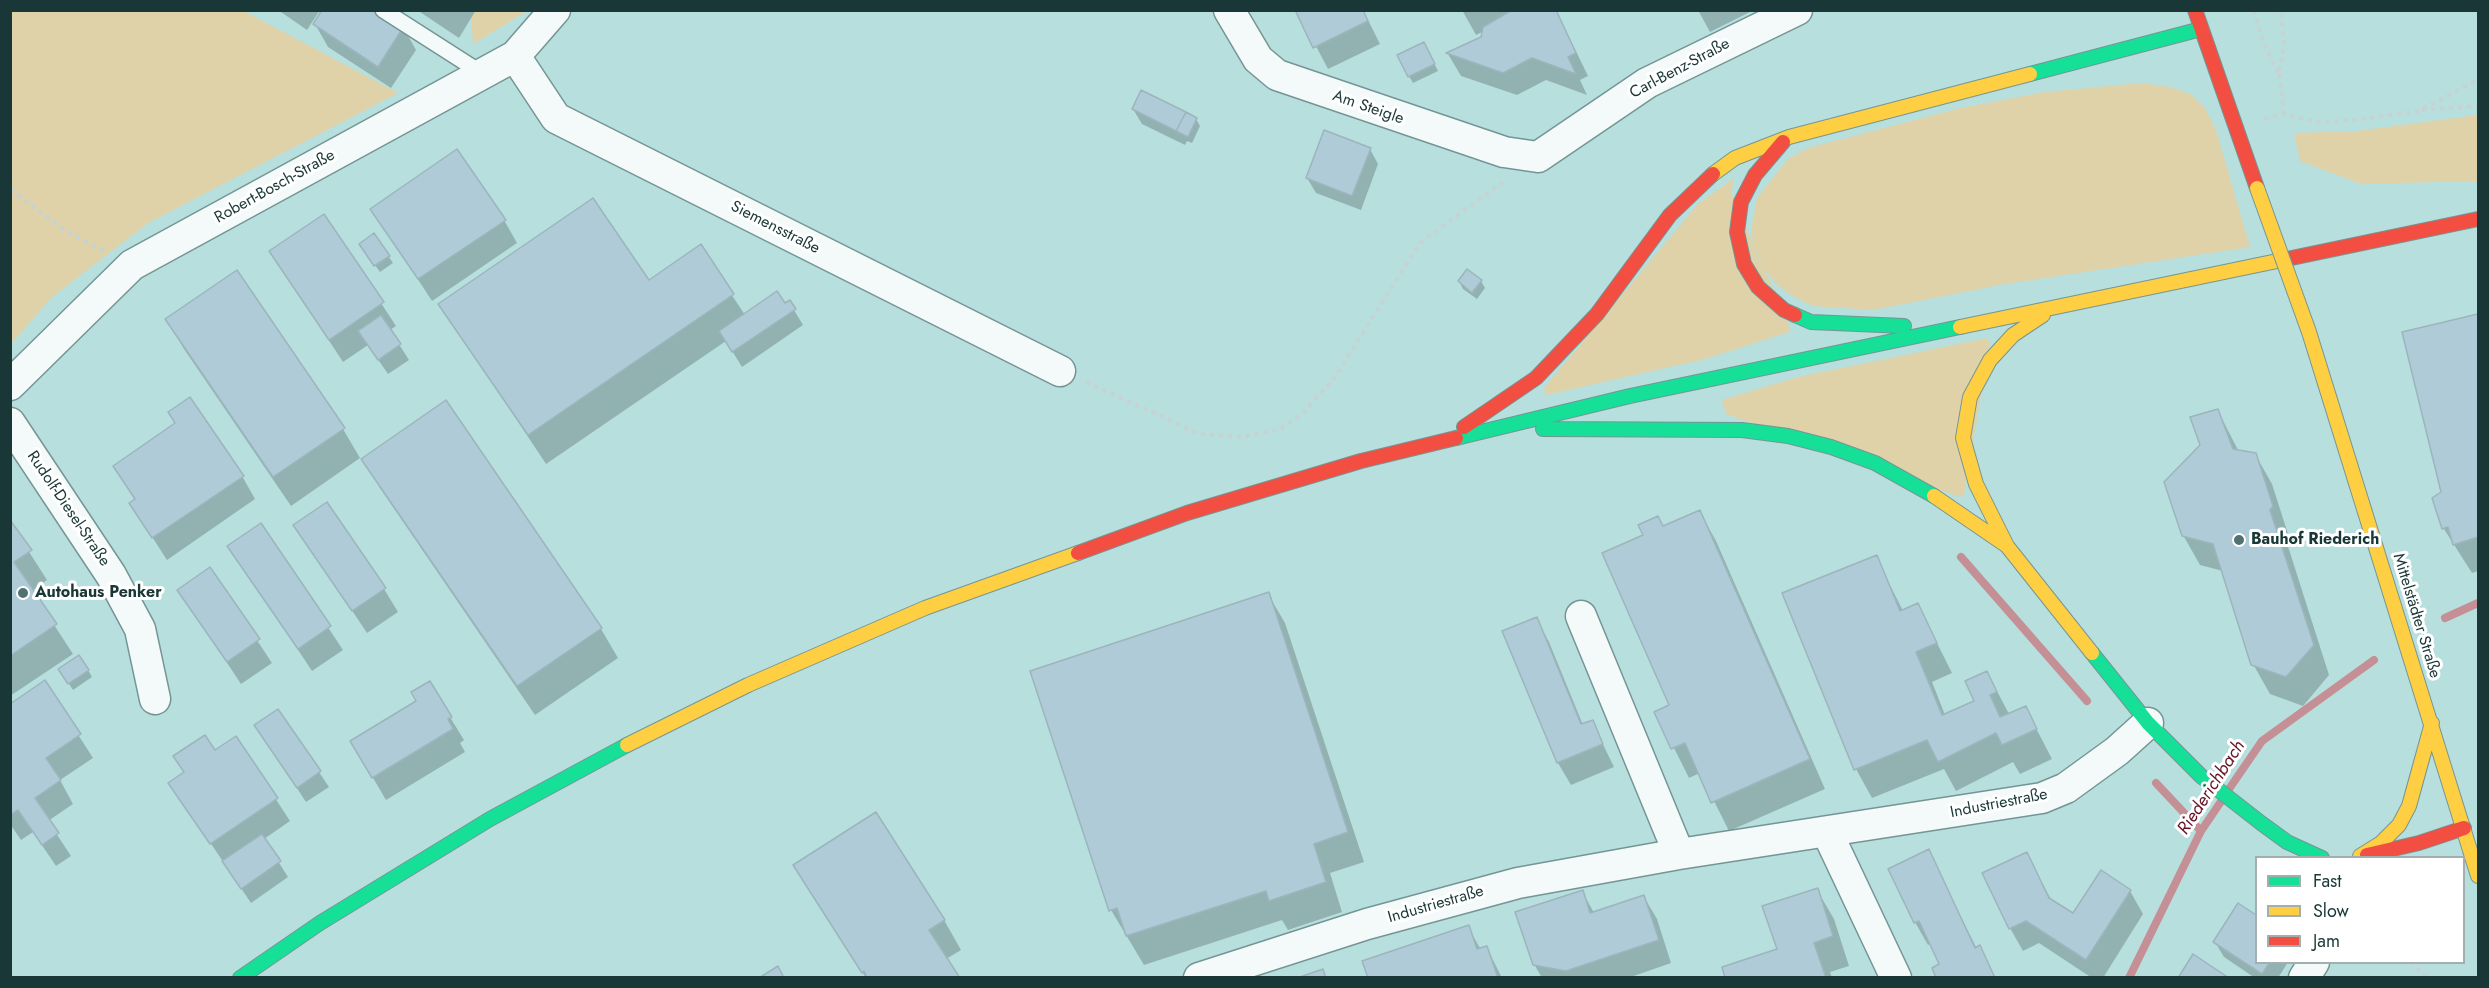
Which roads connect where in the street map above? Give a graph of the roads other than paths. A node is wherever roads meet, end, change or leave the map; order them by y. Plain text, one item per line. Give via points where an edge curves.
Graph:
1 (383, 10) edge
2 (555, 10) edge
3 (1229, 10) edge
4 (1797, 10) edge
5 (2195, 10) edge
6 (2201, 29) junction
7 (515, 56) junction
8 (483, 75) junction
9 (1789, 136) junction
10 (1538, 158) joint
11 (2478, 219) edge
12 (2058, 307) junction
13 (1957, 328) junction
14 (1060, 370) road end
15 (10, 385) edge
16 (10, 423) edge
17 (1490, 428) junction
18 (1447, 438) junction
19 (2007, 546) junction
20 (1581, 616) dead end
21 (154, 699) dead end
22 (2148, 723) junction
23 (2432, 723) junction
24 (2464, 828) junction
25 (1827, 832) junction
26 (1679, 854) junction
27 (2328, 856) edge
28 (2360, 856) junction
29 (2478, 877) edge
30 (2313, 964) edge
31 (240, 978) edge
32 (1199, 978) edge
33 (1896, 978) edge
34 (2304, 978) edge

1 - 8 lane
2 - 7 street, Robert-Bosch-Straße
3 - 10 street, Am Steigle via 1258,59 1277,75 1504,152
4 - 10 street, Carl-Benz-Straße via 1647,83
5 - 6 main road, Mittelstädter Straße
6 - 9 main road
6 - 23 main road, Mittelstädter Straße, bridge via 2309,332
7 - 8 street, Robert-Bosch-Straße
7 - 14 street, Siemensstraße via 556,118
8 - 15 street, Robert-Bosch-Straße via 132,265
9 - 13 main road via 1755,175 1741,202 1737,232 1744,264 1758,287 1784,310 1811,322
9 - 18 main road via 1735,158 1703,181 1670,215 1570,344 1536,378
11 - 12 main road
12 - 13 main road
12 - 19 main road via 2013,335 1990,360 1970,397 1963,438 1976,484
13 - 17 main road
16 - 21 street, Rudolf-Diesel-Straße via 111,575 140,628
17 - 18 main road
17 - 19 main road via 1674,428 1788,436 1875,463 1920,487
18 - 31 main road via 1272,486 1097,544 925,608 748,685 490,819 339,911
19 - 22 main road
20 - 26 street
22 - 25 street, Industriestraße via 2066,788 2042,798
22 - 27 main road via 2202,777 2260,823 2288,842
23 - 24 main road, Mittelstädter Straße
23 - 28 main road via 2409,806 2399,825
24 - 28 main road
24 - 29 main road, Mittelstädter Straße
25 - 26 street, Industriestraße
25 - 33 street
26 - 32 street, Industriestraße via 1541,878 1455,898
27 - 28 main road
30 - 34 street

